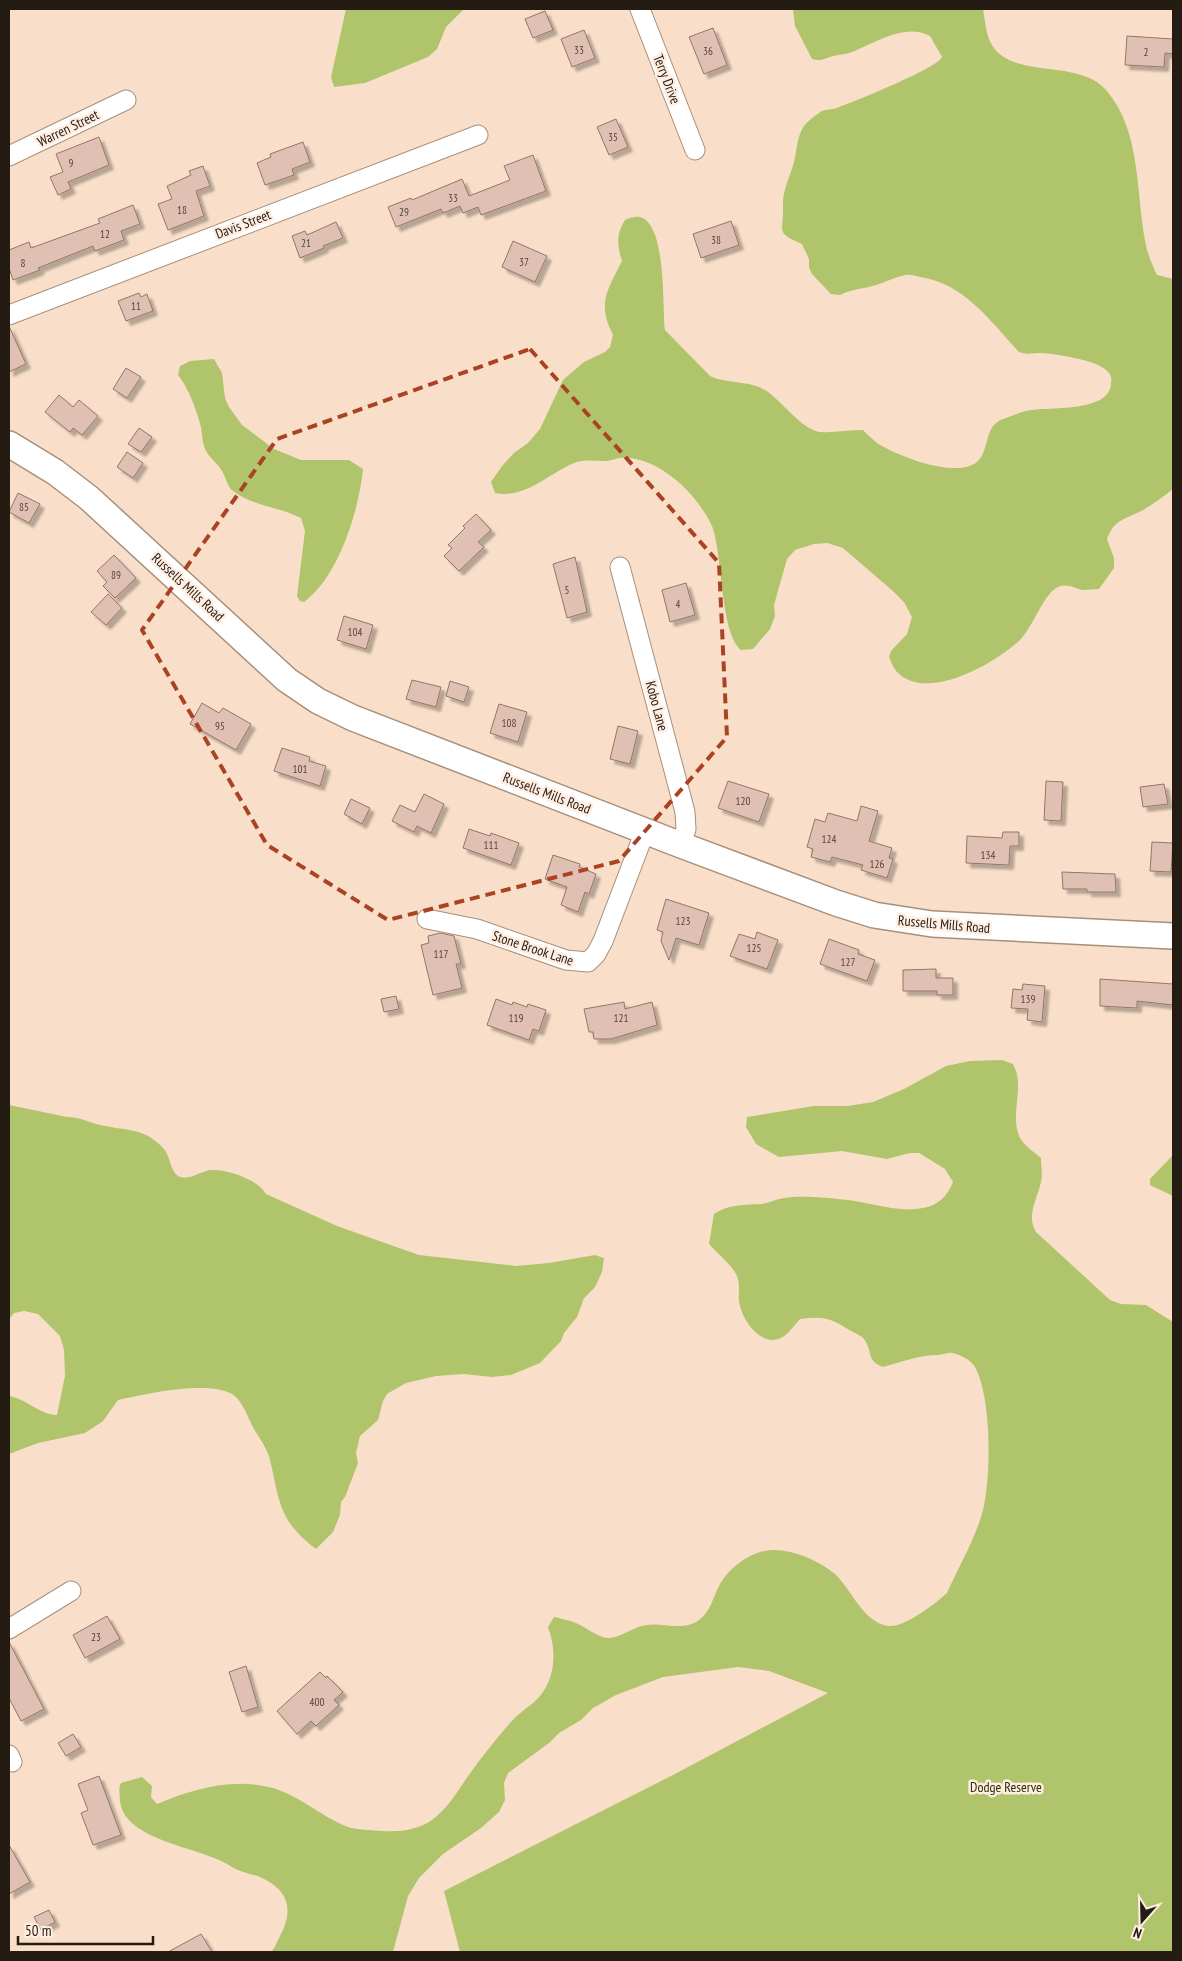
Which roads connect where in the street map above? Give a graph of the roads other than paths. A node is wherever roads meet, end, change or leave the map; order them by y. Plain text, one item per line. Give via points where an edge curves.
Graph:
1 (640, 9) edge
2 (126, 100) dead end
3 (478, 135) dead end
4 (695, 150) dead end
5 (9, 156) edge
6 (9, 315) edge
7 (9, 444) edge
8 (620, 567) dead end
9 (645, 831) junction
10 (681, 845) junction
11 (427, 919) dead end
12 (1173, 936) edge
13 (71, 1592) dead end
14 (9, 1629) edge

1 - 4 street, Terry Drive
2 - 5 street, Warren Street
3 - 6 street, Davis Street
7 - 9 main road, Russells Mills Road via 55,472 89,498 301,691 372,726
8 - 10 street, Kobo Lane via 686,812 686,829
9 - 10 main road, Russells Mills Road
9 - 11 street, Stone Brook Lane via 603,941 588,962 566,960 477,929
10 - 12 main road, Russells Mills Road via 836,903 892,920
13 - 14 street

